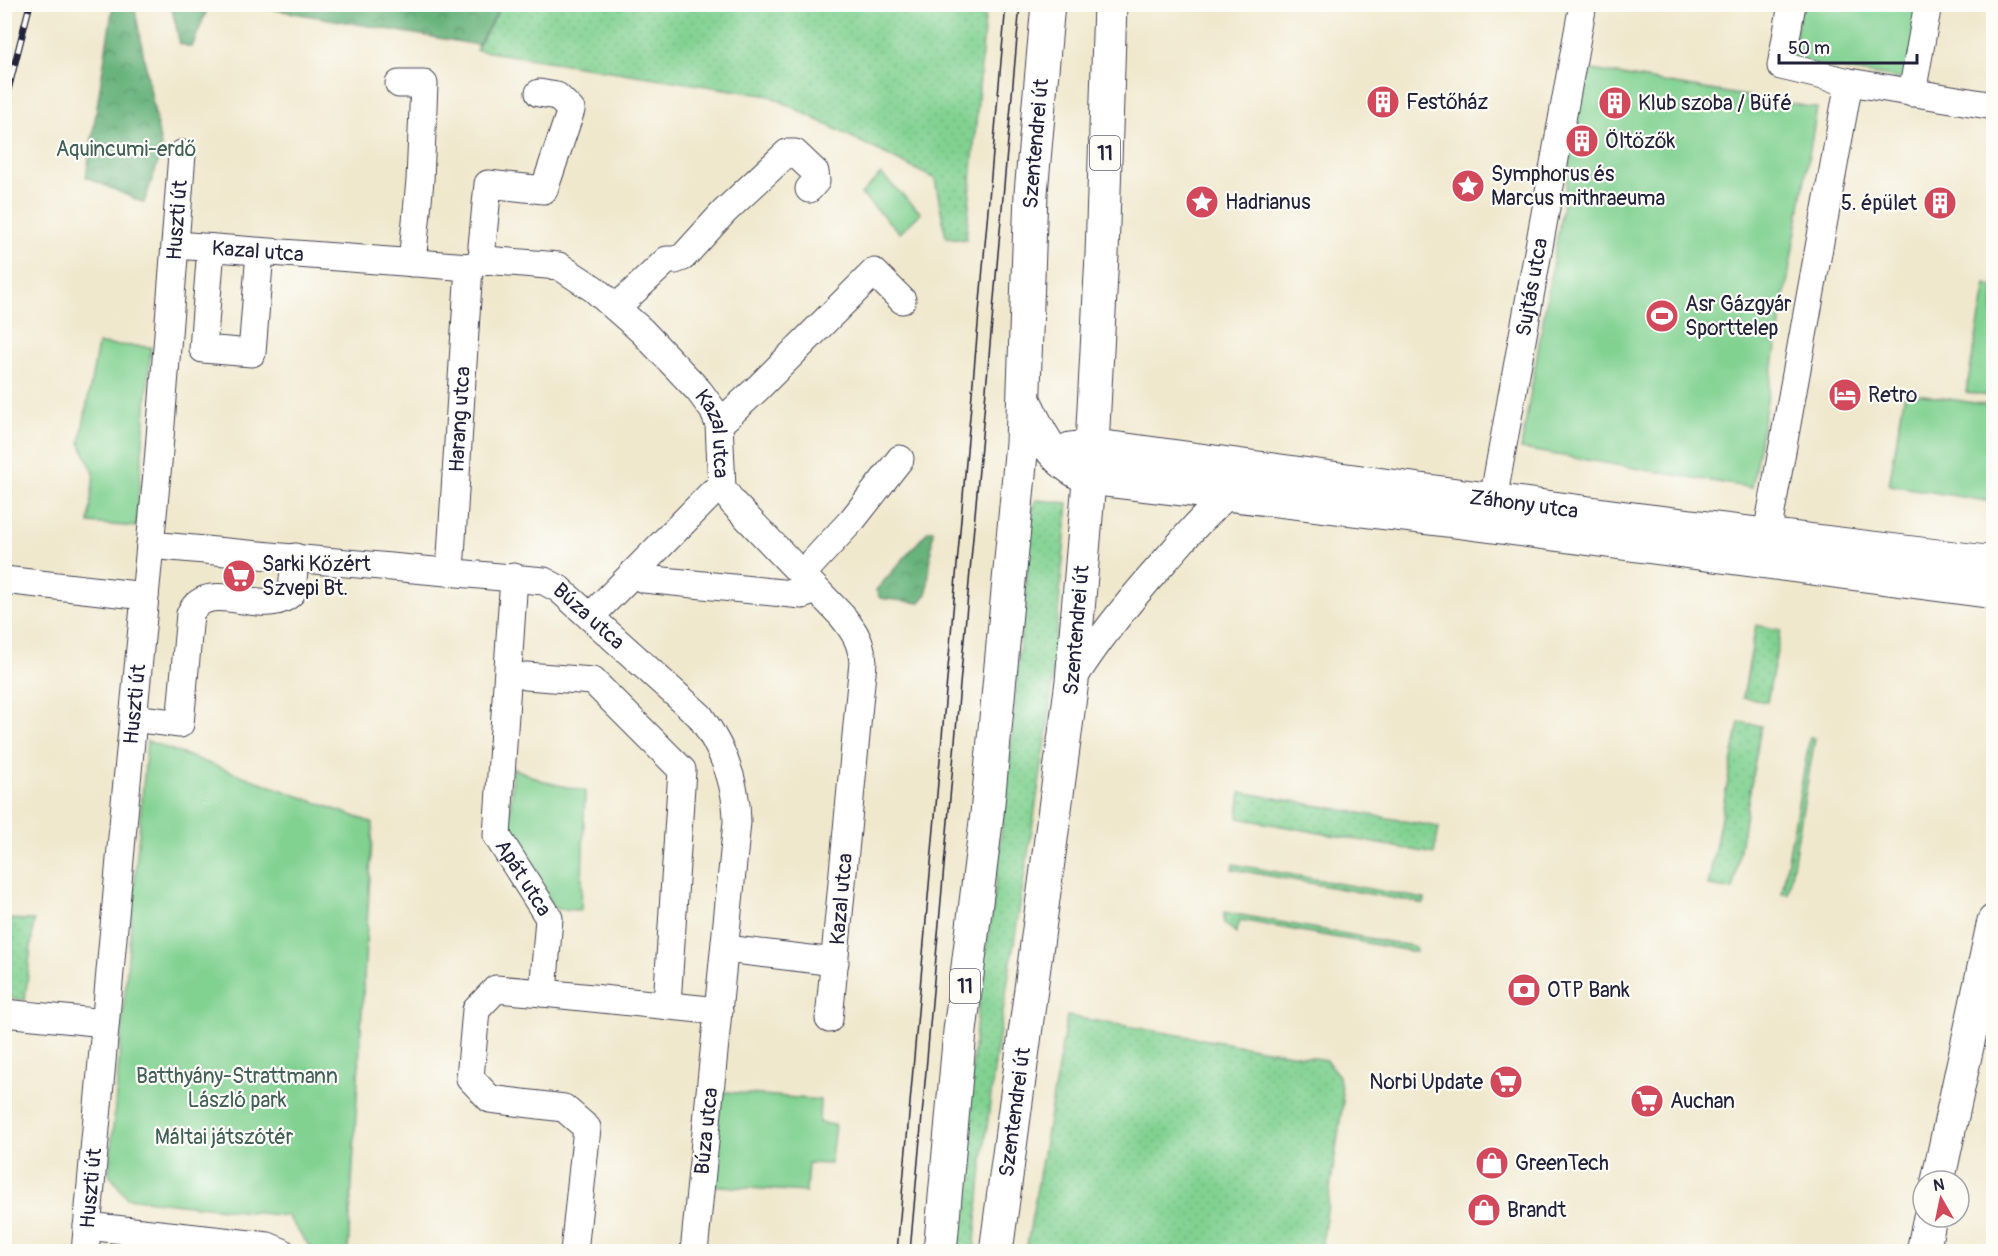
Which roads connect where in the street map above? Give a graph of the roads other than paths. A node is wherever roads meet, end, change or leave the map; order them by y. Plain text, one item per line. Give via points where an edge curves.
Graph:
1 (1048, 4) edge
2 (1110, 4) edge
3 (1583, 4) edge
4 (1792, 4) edge
5 (1928, 4) edge
6 (1849, 82) junction
7 (399, 84) dead end
8 (539, 93) dead end
9 (1912, 93) junction
10 (1994, 106) edge
11 (182, 154) dead end
12 (808, 189) dead end
13 (176, 245) junction
14 (211, 248) junction
15 (260, 252) junction
16 (412, 264) junction
17 (477, 264) junction
18 (902, 300) dead end
19 (616, 308) junction
20 (1025, 402) junction
21 (719, 424) junction
22 (1055, 456) junction
23 (900, 459) dead end
24 (1091, 462) junction
25 (1018, 484) junction
26 (722, 488) junction
27 (1231, 493) junction
28 (1496, 514) junction
29 (150, 545) junction
30 (1764, 548) junction
31 (295, 557) junction
32 (1994, 563) edge
33 (450, 571) junction
34 (632, 574) junction
35 (514, 577) junction
36 (4, 580) edge
37 (809, 582) junction
38 (1994, 592) edge
39 (145, 596) junction
40 (590, 617) junction
41 (526, 676) dead end
42 (1072, 681) junction
43 (133, 718) junction
44 (722, 755) junction
45 (682, 770) junction
46 (1994, 921) edge
47 (726, 949) junction
48 (834, 962) junction
49 (543, 993) junction
50 (667, 1004) junction
51 (719, 1011) junction
52 (4, 1013) edge
53 (829, 1019) dead end
54 (105, 1023) junction
55 (1941, 1169) edge
56 (1928, 1229) edge
57 (86, 1239) edge
58 (282, 1251) edge
59 (574, 1251) edge
60 (694, 1251) edge
61 (940, 1251) edge
62 (996, 1251) edge
63 (1923, 1251) edge

1 - 20 main road, Szentendrei út / 11 via 1030,193
2 - 24 main road, Szentendrei út / 11
3 - 28 street, Sujtás utca
4 - 6 street via 1781,66
5 - 9 street
6 - 9 street
6 - 30 street
7 - 16 street via 424,84
8 - 17 street, Harang utca via 557,96 572,110 544,190 488,184
9 - 10 street
11 - 13 street, Huszti út
12 - 19 street via 816,181 815,172 795,153 787,153 683,257 667,260
13 - 14 street, Kazal utca
13 - 29 street, Huszti út
14 - 15 street, Kazal utca
14 - 15 street via 203,349 252,353
15 - 16 street, Kazal utca
16 - 17 street, Kazal utca
17 - 19 street, Kazal utca via 559,266
17 - 33 street, Harang utca
18 - 21 street via 874,272
19 - 21 street, Kazal utca via 699,391
20 - 22 main road
20 - 25 main road, Szentendrei út / 11
21 - 26 street, Kazal utca
22 - 24 main road, Záhony utca via 1069,449
22 - 25 main road, Záhony utca via 1035,465
23 - 37 street
24 - 27 main road, Záhony utca
24 - 28 main road, Záhony utca
24 - 42 main road, Szentendrei út / 11
25 - 61 main road, Szentendrei út / 11
26 - 34 street via 713,492
26 - 37 street, Kazal utca
27 - 28 main road, Záhony utca via 1456,521
27 - 42 street via 1203,516 1140,589 1086,657
28 - 30 main road, Záhony utca
29 - 31 street, Búza utca
29 - 39 street, Huszti út
30 - 32 main road, Záhony utca
30 - 38 main road, Záhony utca
31 - 33 street, Búza utca
31 - 43 street via 292,592 280,601 218,597 194,606 190,614 180,724
33 - 35 street, Búza utca
34 - 37 street via 644,579 802,595
34 - 40 street
35 - 40 street, Búza utca via 551,584
35 - 49 street, Apát utca via 497,836 549,918
36 - 39 street
37 - 48 street, Kazal utca via 857,634 862,646
39 - 43 street, Huszti út
40 - 44 street, Búza utca via 700,716
41 - 45 street via 593,681
42 - 62 main road, Szentendrei út / 11
43 - 54 street, Huszti út
44 - 45 street
44 - 47 street, Búza utca via 737,802
45 - 50 street
46 - 55 main road
47 - 48 street, Kazal utca
47 - 51 street, Búza utca
48 - 53 street
49 - 50 street
49 - 59 street via 496,989 476,1010 470,1078 490,1099 564,1108 587,1128
50 - 51 street
51 - 60 street, Búza utca
52 - 54 street
54 - 57 street, Huszti út
56 - 63 main road
57 - 58 street via 268,1246

